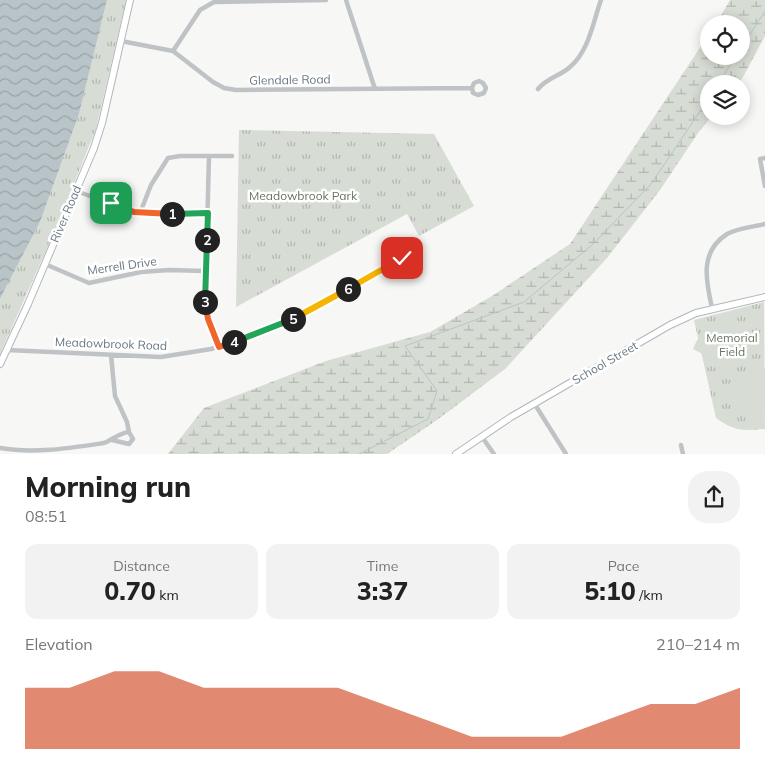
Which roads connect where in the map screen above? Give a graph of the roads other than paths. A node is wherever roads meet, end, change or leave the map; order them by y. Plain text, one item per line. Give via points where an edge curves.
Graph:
1 (130, 0) edge
2 (326, 0) edge
3 (346, 0) edge
4 (601, 0) edge
5 (121, 41) junction
6 (173, 51) junction
7 (472, 88) dead end
8 (376, 89) junction
9 (538, 89) dead end
10 (209, 156) junction
11 (232, 156) dead end
12 (765, 158) edge
13 (765, 186) edge
14 (76, 190) junction
15 (140, 213) junction
16 (208, 213) junction
17 (765, 224) edge
18 (402, 258) dead end
19 (45, 264) junction
20 (206, 271) junction
21 (765, 297) edge
22 (712, 308) junction
23 (219, 347) junction
24 (7, 350) junction
25 (111, 355) junction
26 (0, 364) edge
27 (534, 404) junction
28 (129, 432) junction
29 (482, 437) junction
30 (112, 440) junction
31 (681, 445) dead end
32 (0, 448) edge
33 (456, 454) edge
34 (494, 454) edge
35 (566, 454) edge
36 (683, 454) edge

1 - 5 street, River Road
2 - 6 street via 214,2 200,10
3 - 8 street
4 - 9 street via 580,57 566,71
5 - 6 street, Glendale Road
5 - 14 street, River Road via 101,128
6 - 8 street, Glendale Road via 208,79 230,89
7 - 8 street, Glendale Road
10 - 11 street
10 - 15 street via 168,158 151,185
10 - 16 street
12 - 13 street via 760,159
14 - 15 street
14 - 19 street, River Road
15 - 16 street
16 - 20 street
17 - 22 street via 728,233 712,251 705,272
18 - 23 street, Meadowbrook Road via 304,314
19 - 20 street, Merrell Drive via 89,284 141,272
19 - 24 street, River Road
20 - 23 street via 205,307
21 - 22 street, School Street
22 - 27 street, School Street via 670,326
23 - 25 street, Meadowbrook Road via 170,356
24 - 25 street, Meadowbrook Road
24 - 26 street, River Road
25 - 28 street via 115,396
27 - 29 street, School Street
27 - 35 street
28 - 30 street
28 - 30 street via 133,439 129,444
29 - 33 street, School Street
29 - 34 street
30 - 32 street via 35,454 20,454
31 - 36 street

